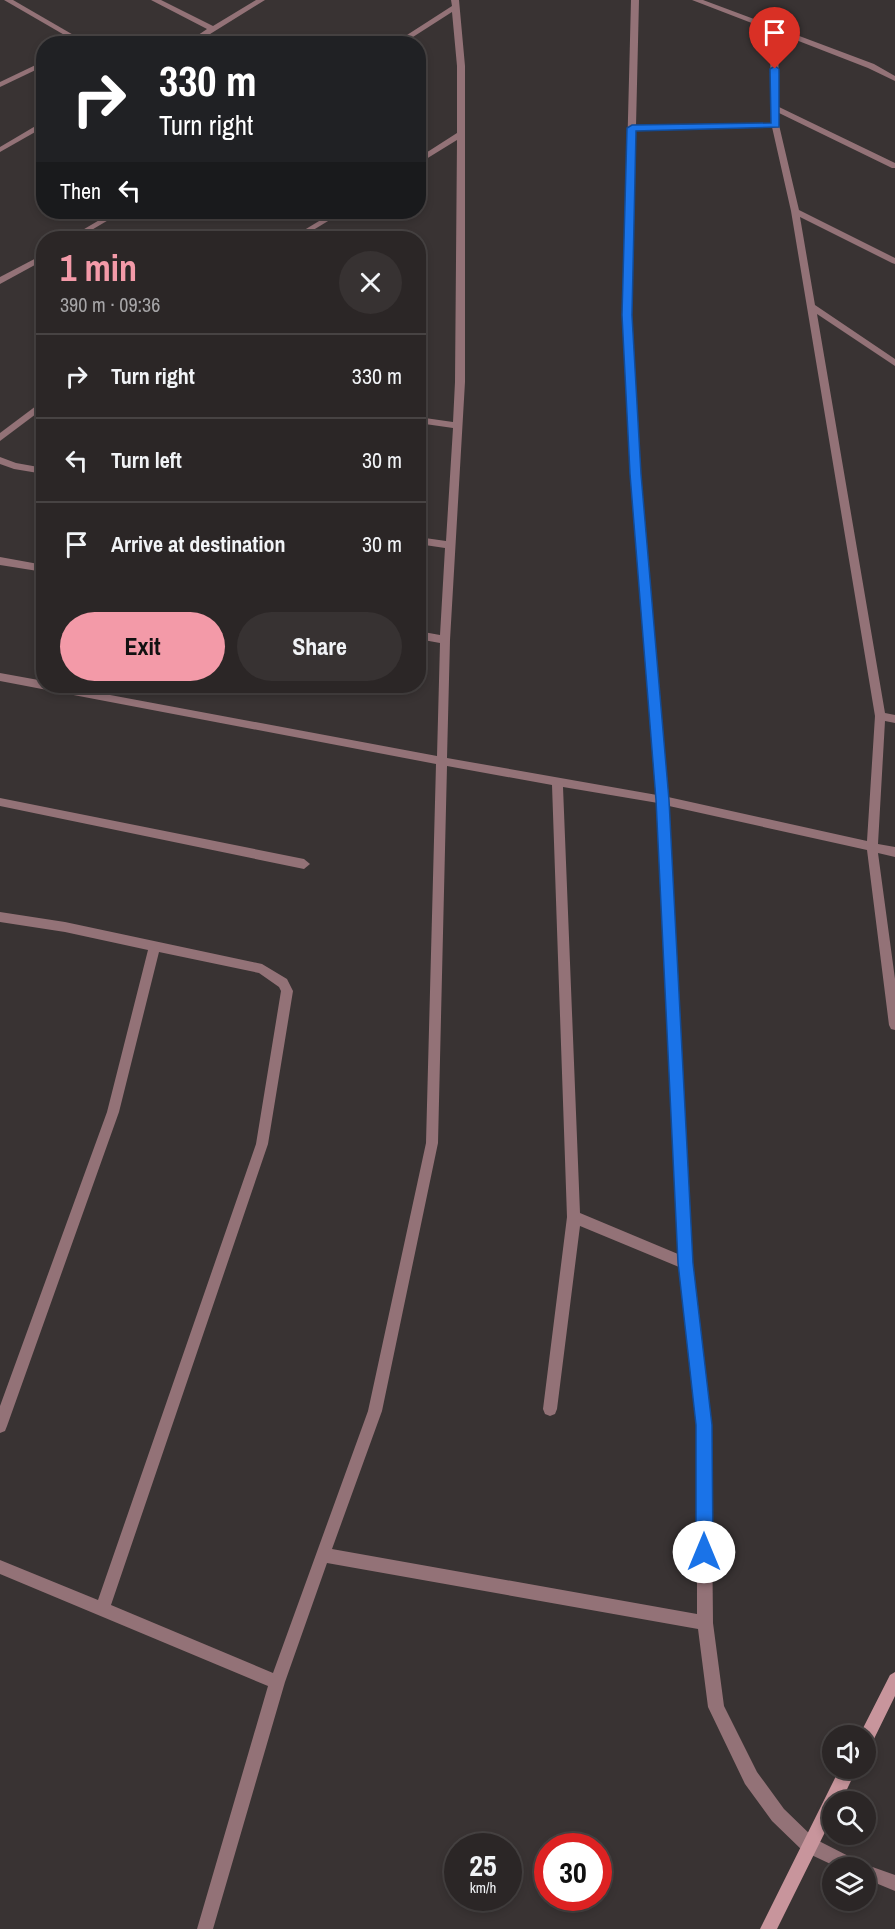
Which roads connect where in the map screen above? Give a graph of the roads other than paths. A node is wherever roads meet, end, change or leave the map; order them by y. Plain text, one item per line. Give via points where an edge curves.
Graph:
1 (155, 0) edge
2 (261, 0) edge
3 (635, 0) edge
4 (696, 0) edge
5 (9, 1) edge
6 (455, 4) edge
7 (0, 7) edge
8 (213, 29) junction
9 (774, 29) junction
10 (72, 36) edge
11 (201, 36) edge
12 (408, 36) edge
13 (36, 67) edge
14 (895, 79) edge
15 (0, 85) edge
16 (775, 108) junction
17 (776, 125) junction
18 (36, 128) edge
19 (632, 128) junction
20 (461, 134) junction
21 (0, 150) edge
22 (426, 157) edge
23 (895, 166) edge
24 (795, 211) junction
25 (106, 219) edge
26 (327, 219) edge
27 (85, 231) edge
28 (307, 231) edge
29 (36, 261) edge
30 (895, 261) edge
31 (0, 281) edge
32 (812, 308) junction
33 (895, 363) edge
34 (36, 409) edge
35 (426, 421) edge
36 (458, 426) junction
37 (0, 438) edge
38 (0, 460) edge
39 (36, 470) edge
40 (426, 541) edge
41 (451, 545) junction
42 (0, 561) edge
43 (36, 568) edge
44 (426, 636) edge
45 (445, 640) junction
46 (0, 677) edge
47 (36, 684) edge
48 (87, 693) edge
49 (880, 716) junction
50 (895, 719) edge
51 (443, 760) junction
52 (557, 782) junction
53 (663, 800) junction
54 (0, 802) edge
55 (872, 848) junction
56 (895, 852) edge
57 (304, 864) dead end
58 (0, 917) edge
59 (155, 945) junction
60 (895, 1025) edge
61 (574, 1217) junction
62 (685, 1263) junction
63 (550, 1410) dead end
64 (0, 1426) edge
65 (324, 1555) junction
66 (0, 1567) edge
67 (102, 1609) junction
68 (705, 1623) junction
69 (895, 1680) edge
70 (277, 1682) junction
71 (872, 1725) edge
72 (843, 1779) edge
73 (809, 1845) junction
74 (835, 1857) edge
75 (876, 1875) edge
76 (895, 1883) edge
77 (205, 1929) edge
78 (768, 1929) edge

1 - 8 street
2 - 8 street
3 - 19 street
4 - 9 street
5 - 7 street
5 - 10 street
6 - 12 street
6 - 20 street via 461,66
8 - 11 street
9 - 14 street via 872,66
9 - 16 street
13 - 15 street
16 - 17 street
16 - 23 street
17 - 19 street
17 - 24 street
18 - 21 street
19 - 53 street via 627,315
20 - 22 street
20 - 36 street
24 - 30 street
24 - 32 street
25 - 27 street
26 - 28 street
29 - 31 street
32 - 33 street
32 - 49 street
34 - 37 street
35 - 36 street
36 - 41 street
38 - 39 street
40 - 41 street
41 - 45 street
42 - 43 street
44 - 45 street
45 - 51 street
46 - 47 street
48 - 51 street
49 - 50 street
49 - 55 street
51 - 52 street
51 - 65 street via 432,1143 375,1412
52 - 53 street
52 - 61 street
53 - 55 street
53 - 62 street
54 - 57 street
55 - 56 street
55 - 60 street
58 - 59 street
59 - 64 street via 113,1112
59 - 67 street via 262,969 283,983 287,991 262,1144
61 - 62 street
61 - 63 street
62 - 68 street via 704,1425
65 - 68 street
65 - 70 street
66 - 67 street
67 - 70 street
68 - 73 street via 716,1707 731,1741 778,1815
69 - 71 street
70 - 77 street
72 - 73 street
73 - 74 street
73 - 78 street
75 - 76 street

